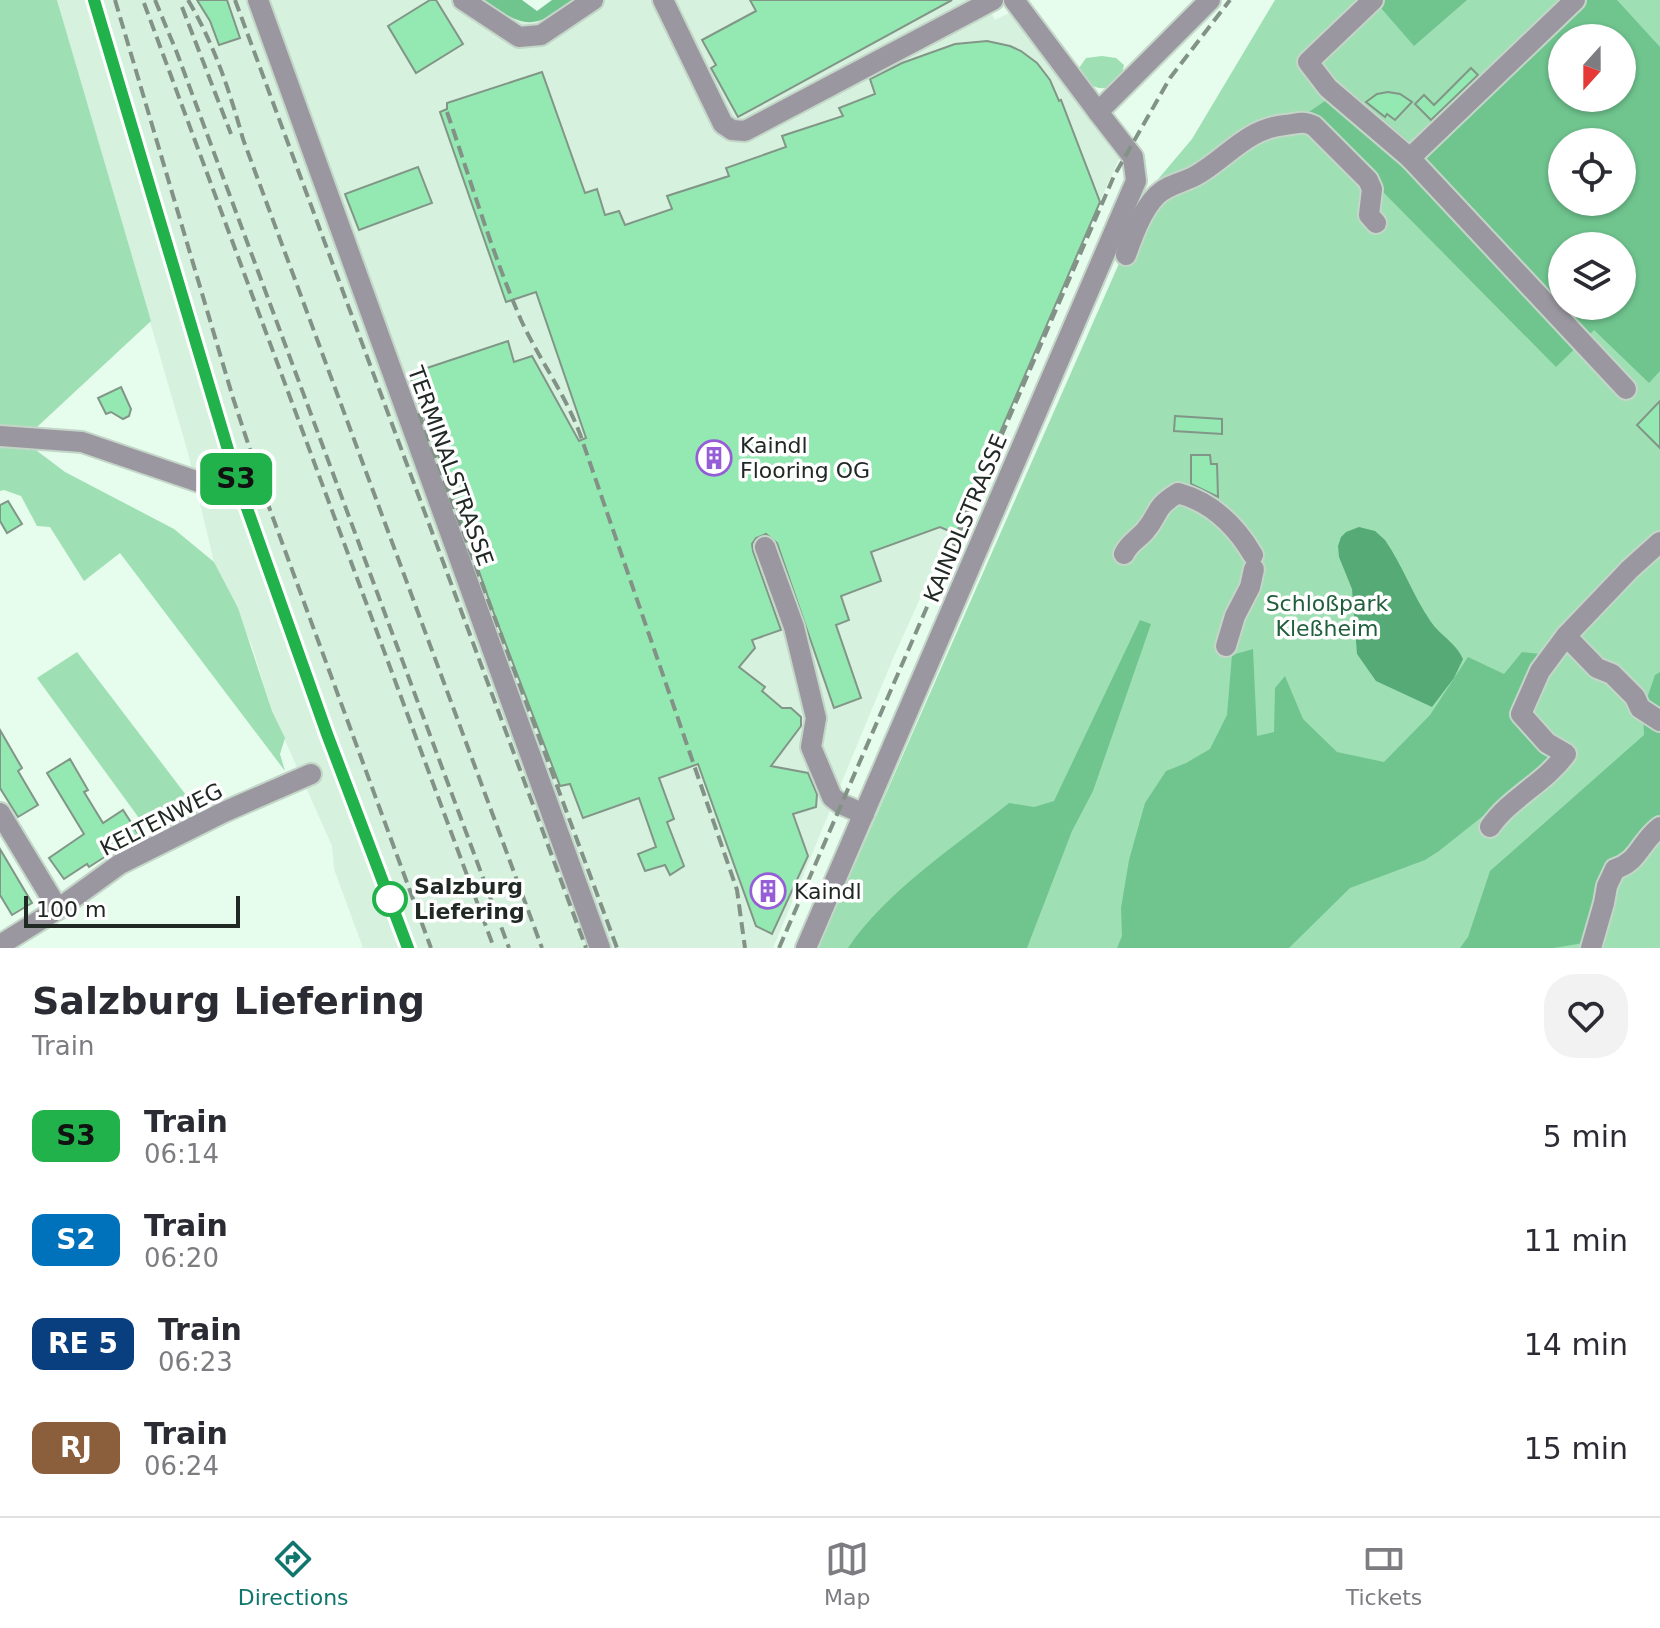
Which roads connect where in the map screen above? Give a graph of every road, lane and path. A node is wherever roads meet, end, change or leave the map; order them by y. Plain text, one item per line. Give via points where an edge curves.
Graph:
1 (258, 0) edge
2 (463, 0) edge
3 (593, 0) edge
4 (663, 0) edge
5 (993, 0) edge
6 (1014, 0) edge
7 (1210, 0) edge
8 (1373, 0) edge
9 (1575, 0) edge
10 (1098, 112) junction
11 (1410, 158) junction
12 (1376, 223) dead end
13 (1126, 255) dead end
14 (1626, 389) dead end
15 (0, 436) edge
16 (205, 476) dead end
17 (1660, 542) edge
18 (765, 547) dead end
19 (1124, 554) dead end
20 (1566, 636) junction
21 (1226, 646) dead end
22 (1660, 721) edge
23 (311, 774) dead end
24 (0, 813) edge
25 (864, 814) junction
26 (1490, 827) dead end
27 (1660, 827) edge
28 (58, 909) junction
29 (0, 945) edge
30 (600, 948) edge
31 (806, 948) edge
32 (1591, 948) edge

1 - 30 street, TERMINALSTRASSE
2 - 3 street via 519,37 541,35
4 - 5 street via 723,124 745,131
6 - 10 street, KAINDLSTRASSE
7 - 10 street
8 - 11 street via 1308,62 1328,88
9 - 11 street
10 - 25 street, KAINDLSTRASSE via 1133,157 1136,181
11 - 14 street
12 - 13 street via 1369,215 1368,180 1304,121 1273,125 1192,178 1169,185 1155,197
15 - 16 street via 82,442 199,482
17 - 20 street
18 - 25 street via 794,627 816,718 811,747 832,797
19 - 21 street via 1162,502 1178,493 1224,518 1238,531 1254,562 1250,587
20 - 22 street
20 - 26 street via 1540,671 1521,714 1547,743 1573,750
23 - 28 street, KELTENWEG via 120,864
24 - 28 street
25 - 31 street, KAINDLSTRASSE
27 - 32 street via 1634,860 1615,869
28 - 29 street, KELTENWEG

